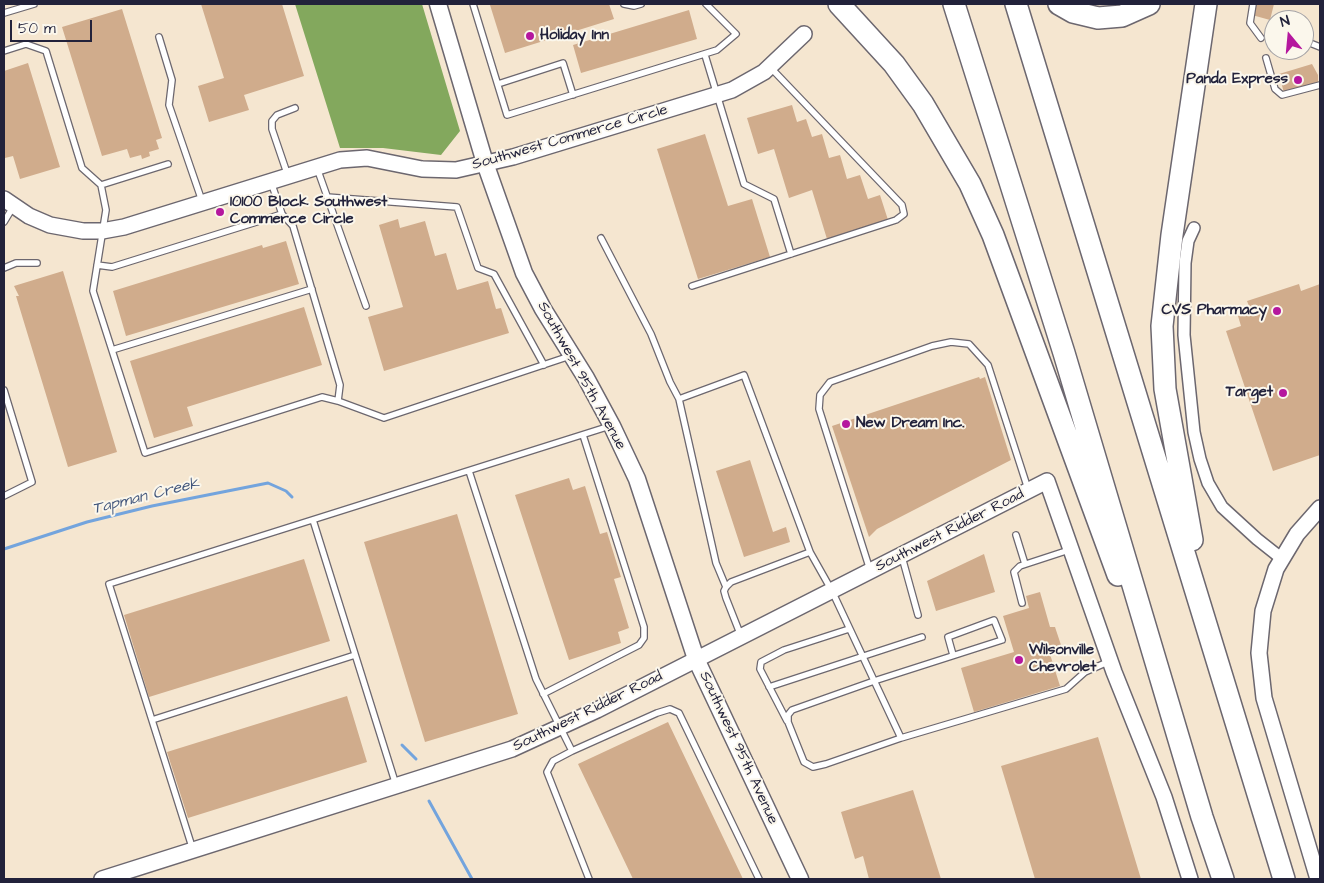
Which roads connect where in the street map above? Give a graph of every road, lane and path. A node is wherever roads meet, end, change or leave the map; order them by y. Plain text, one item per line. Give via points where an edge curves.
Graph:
1 (34, 4) edge
2 (438, 4) edge
3 (473, 4) edge
4 (624, 4) edge
5 (641, 4) edge
6 (706, 4) edge
7 (839, 4) edge
8 (954, 4) edge
9 (1016, 4) edge
10 (1059, 4) edge
11 (1149, 4) edge
12 (1206, 4) edge
13 (1253, 4) edge
14 (4, 13) edge
15 (804, 34) dead end
16 (158, 37) dead end
17 (1261, 38) dead end
18 (4, 51) edge
19 (705, 55) junction
20 (1267, 60) edge
21 (770, 66) junction
22 (498, 84) junction
23 (1320, 85) edge
24 (718, 94) junction
25 (573, 95) junction
26 (295, 108) dead end
27 (485, 163) junction
28 (168, 164) dead end
29 (316, 166) junction
30 (288, 176) junction
31 (270, 182) junction
32 (101, 185) junction
33 (327, 197) junction
34 (9, 203) edge
35 (203, 203) junction
36 (282, 214) junction
37 (4, 222) edge
38 (1194, 228) dead end
39 (102, 231) junction
40 (601, 238) dead end
41 (791, 254) junction
42 (37, 263) dead end
43 (97, 265) junction
44 (4, 268) edge
45 (692, 286) dead end
46 (312, 289) junction
47 (366, 306) dead end
48 (112, 350) junction
49 (572, 356) junction
50 (544, 365) junction
51 (4, 390) edge
52 (679, 400) junction
53 (338, 401) junction
54 (612, 426) junction
55 (582, 435) junction
56 (469, 471) junction
57 (1029, 491) junction
58 (4, 496) edge
59 (1320, 508) edge
60 (313, 520) junction
61 (1016, 535) dead end
62 (1071, 550) junction
63 (810, 552) junction
64 (901, 555) junction
65 (1281, 558) junction
66 (1025, 564) junction
67 (871, 570) junction
68 (726, 587) junction
69 (832, 591) junction
70 (1022, 602) dead end
71 (918, 615) dead end
72 (1206, 622) junction
73 (849, 629) junction
74 (741, 637) junction
75 (922, 637) dead end
76 (355, 655) junction
77 (862, 655) junction
78 (953, 655) junction
79 (696, 659) junction
80 (1110, 661) junction
81 (874, 681) junction
82 (769, 687) junction
83 (542, 694) junction
84 (152, 720) junction
85 (788, 722) junction
86 (560, 727) junction
87 (902, 738) junction
88 (1181, 741) junction
89 (572, 751) junction
90 (397, 787) junction
91 (193, 851) junction
92 (102, 879) edge
93 (589, 879) edge
94 (759, 879) edge
95 (800, 879) edge
96 (1190, 879) edge
97 (1223, 879) edge
98 (1284, 879) edge
99 (1318, 879) edge

1 - 14 lane
2 - 27 main road, Southwest 95th Avenue
3 - 22 lane
4 - 5 lane
6 - 19 lane via 736,34 717,50
7 - 88 highway via 894,64 928,111 970,184
8 - 88 highway
9 - 72 highway
10 - 11 highway via 1073,12 1098,18 1122,16
12 - 72 highway via 1170,243 1162,326 1165,389
13 - 17 lane via 1250,24
15 - 21 street, Southwest Commerce Circle
16 - 35 lane via 172,80 169,105
18 - 32 lane via 26,44 46,51 82,168
19 - 24 lane
19 - 25 lane
20 - 23 lane via 1276,89 1282,95
21 - 24 street, Southwest Commerce Circle via 748,81
21 - 41 lane via 902,205 904,214 896,220
22 - 25 lane via 507,115
22 - 25 lane via 563,63
24 - 27 street, Southwest Commerce Circle
24 - 41 lane via 744,184 774,199
26 - 30 lane via 277,115 272,121
27 - 29 street, Southwest Commerce Circle via 441,170 367,158
27 - 49 main road, Southwest 95th Avenue via 524,273
28 - 32 lane
29 - 30 street, Southwest Commerce Circle
29 - 33 lane
30 - 31 street, Southwest Commerce Circle
31 - 35 street, Southwest Commerce Circle
31 - 36 lane
32 - 39 lane via 106,210
33 - 47 lane
33 - 50 lane via 457,207 478,268 494,274
34 - 37 lane
34 - 39 street, Southwest Commerce Circle via 50,225
35 - 39 street, Southwest Commerce Circle
36 - 43 lane via 112,267
36 - 46 lane via 293,226
38 - 65 street via 1188,240 1185,262 1184,335 1200,459 1208,483 1222,507
39 - 43 lane
40 - 52 lane via 651,334
41 - 45 lane
42 - 44 lane via 16,263
43 - 48 lane via 93,291
46 - 48 lane
46 - 53 lane via 340,385
48 - 53 lane via 145,453 322,397
49 - 50 lane
49 - 54 main road, Southwest 95th Avenue
50 - 53 lane via 384,418
51 - 58 lane via 32,482
52 - 63 lane via 744,375
52 - 68 lane via 716,563
54 - 55 lane
54 - 79 main road, Southwest 95th Avenue via 637,479
55 - 56 lane
55 - 83 lane via 644,627 644,638 638,645
56 - 60 lane
56 - 83 lane
57 - 62 street, Southwest Ridder Road via 1047,481
57 - 64 street, Southwest Ridder Road
57 - 67 lane via 988,365 969,344 951,342 932,346 830,382 820,395 819,408
59 - 65 street
60 - 76 lane
60 - 84 lane via 109,584
61 - 66 lane
62 - 66 lane
62 - 80 street
63 - 68 lane via 731,582
63 - 69 lane
64 - 67 street, Southwest Ridder Road
64 - 71 lane
65 - 99 street via 1263,611 1259,641 1260,674 1269,716
66 - 70 lane via 1014,572
67 - 69 street, Southwest Ridder Road
68 - 74 lane via 726,598
69 - 73 lane
69 - 74 street, Southwest Ridder Road
72 - 98 highway
73 - 77 lane
73 - 82 lane via 784,650 761,662 760,669
74 - 79 street, Southwest Ridder Road
75 - 77 lane
76 - 84 lane
76 - 90 lane
77 - 81 lane
77 - 82 lane
78 - 78 lane via 1002,640 994,620 948,637
78 - 81 lane
79 - 86 street, Southwest Ridder Road
79 - 95 main road, Southwest 95th Avenue
80 - 87 lane via 1085,672 1066,689
80 - 96 street via 1164,797
81 - 85 lane via 792,710
81 - 87 lane
82 - 85 lane
83 - 86 lane
84 - 91 lane
85 - 87 lane via 804,762 813,767
86 - 89 lane
86 - 90 street, Southwest Ridder Road via 500,753
88 - 97 highway
89 - 93 lane via 553,761 547,772
89 - 94 lane via 657,713 670,710 679,713
90 - 91 street, Southwest Ridder Road
91 - 92 street, Southwest Ridder Road

